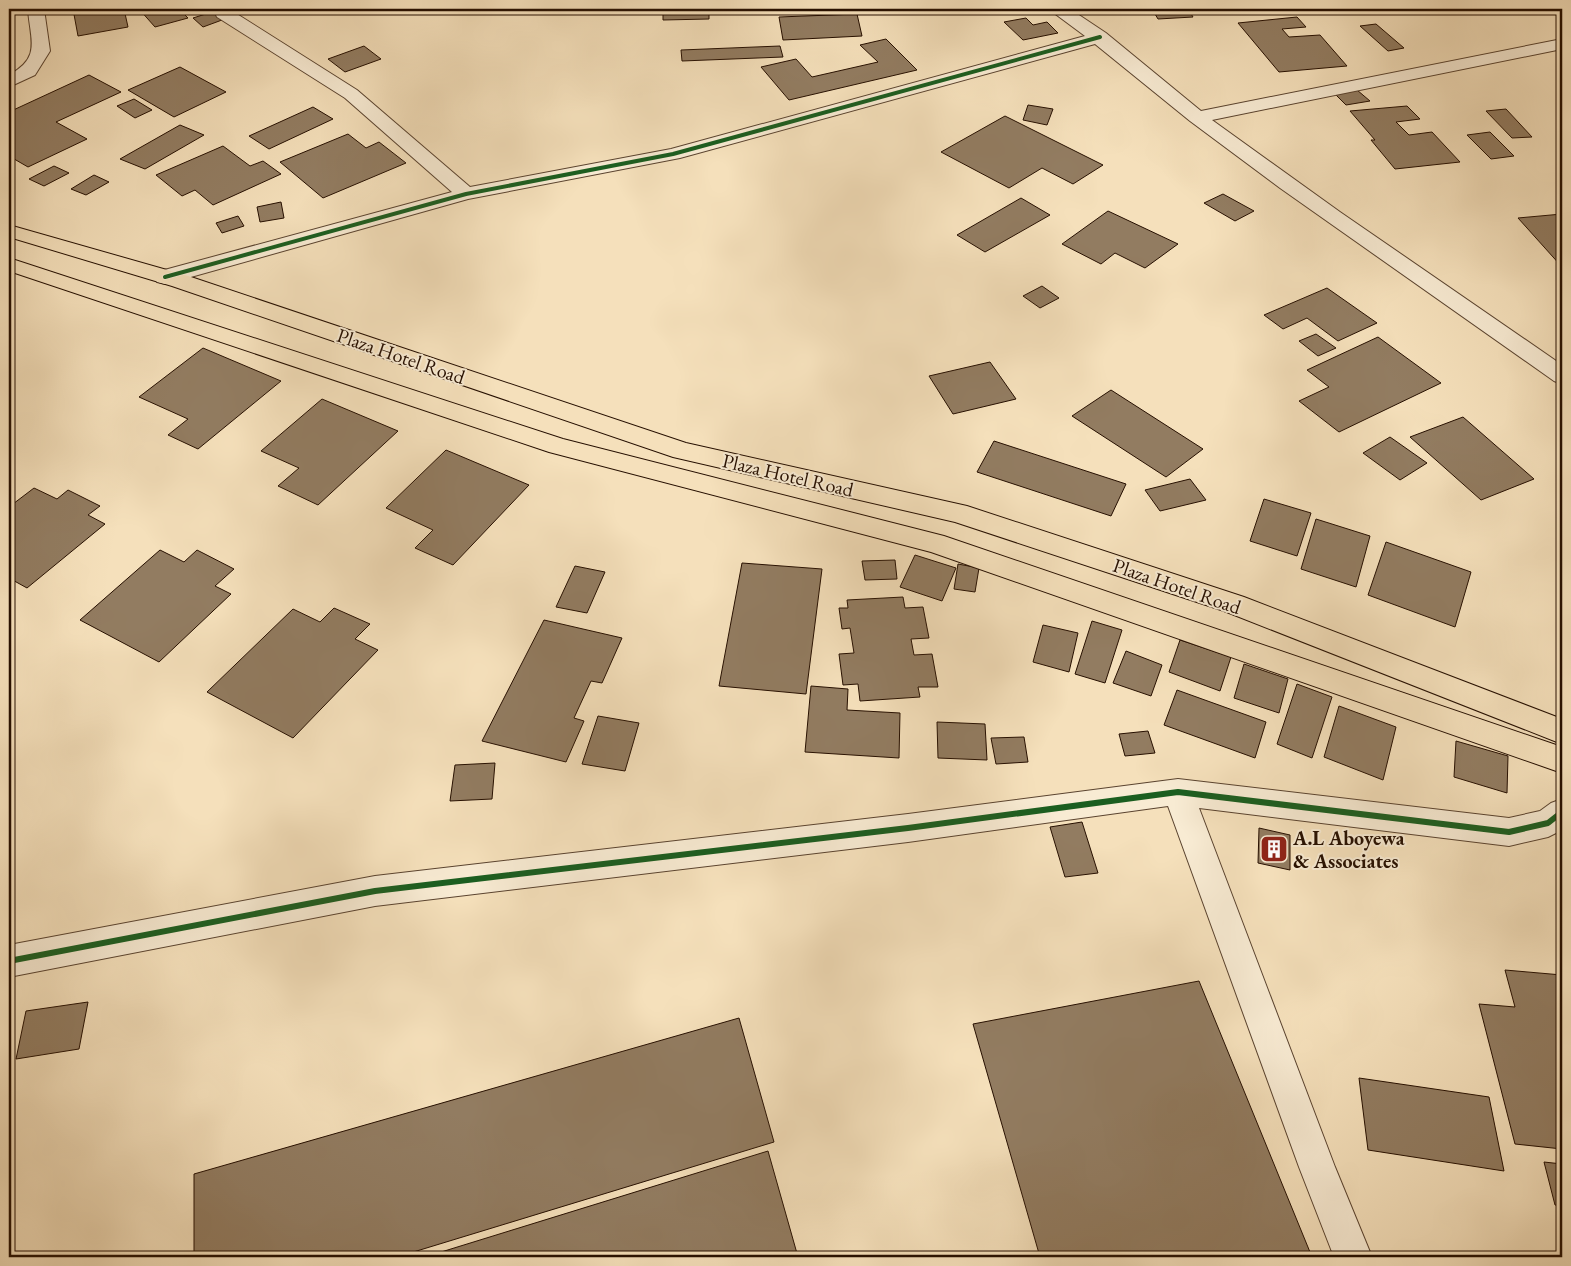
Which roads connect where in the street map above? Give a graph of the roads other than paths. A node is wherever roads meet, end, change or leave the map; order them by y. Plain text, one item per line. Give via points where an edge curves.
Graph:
1 (36, 9) edge
2 (1060, 9) edge
3 (223, 13) dead end
4 (1100, 37) junction
5 (1562, 44) edge
6 (1530, 49) junction
7 (1562, 63) edge
8 (9, 82) edge
9 (1197, 117) junction
10 (466, 194) junction
11 (9, 231) edge
12 (9, 264) edge
13 (164, 277) junction
14 (1562, 376) edge
15 (1562, 732) edge
16 (1562, 760) edge
17 (1178, 792) junction
18 (1562, 812) edge
19 (9, 961) edge
20 (1353, 1257) edge

1 - 8 street via 41,51 29,71
2 - 4 street
3 - 10 street via 351,94
4 - 9 street
4 - 10 street via 673,154
5 - 6 street
6 - 7 street
6 - 9 street
9 - 14 street
10 - 13 street
11 - 13 main road, Plaza Hotel Road
12 - 16 main road, Plaza Hotel Road via 558,446 934,543
13 - 15 main road, Plaza Hotel Road via 682,451 958,513 1234,604
17 - 18 street via 1509,832 1548,822
17 - 19 street via 908,828 375,891
17 - 20 street

